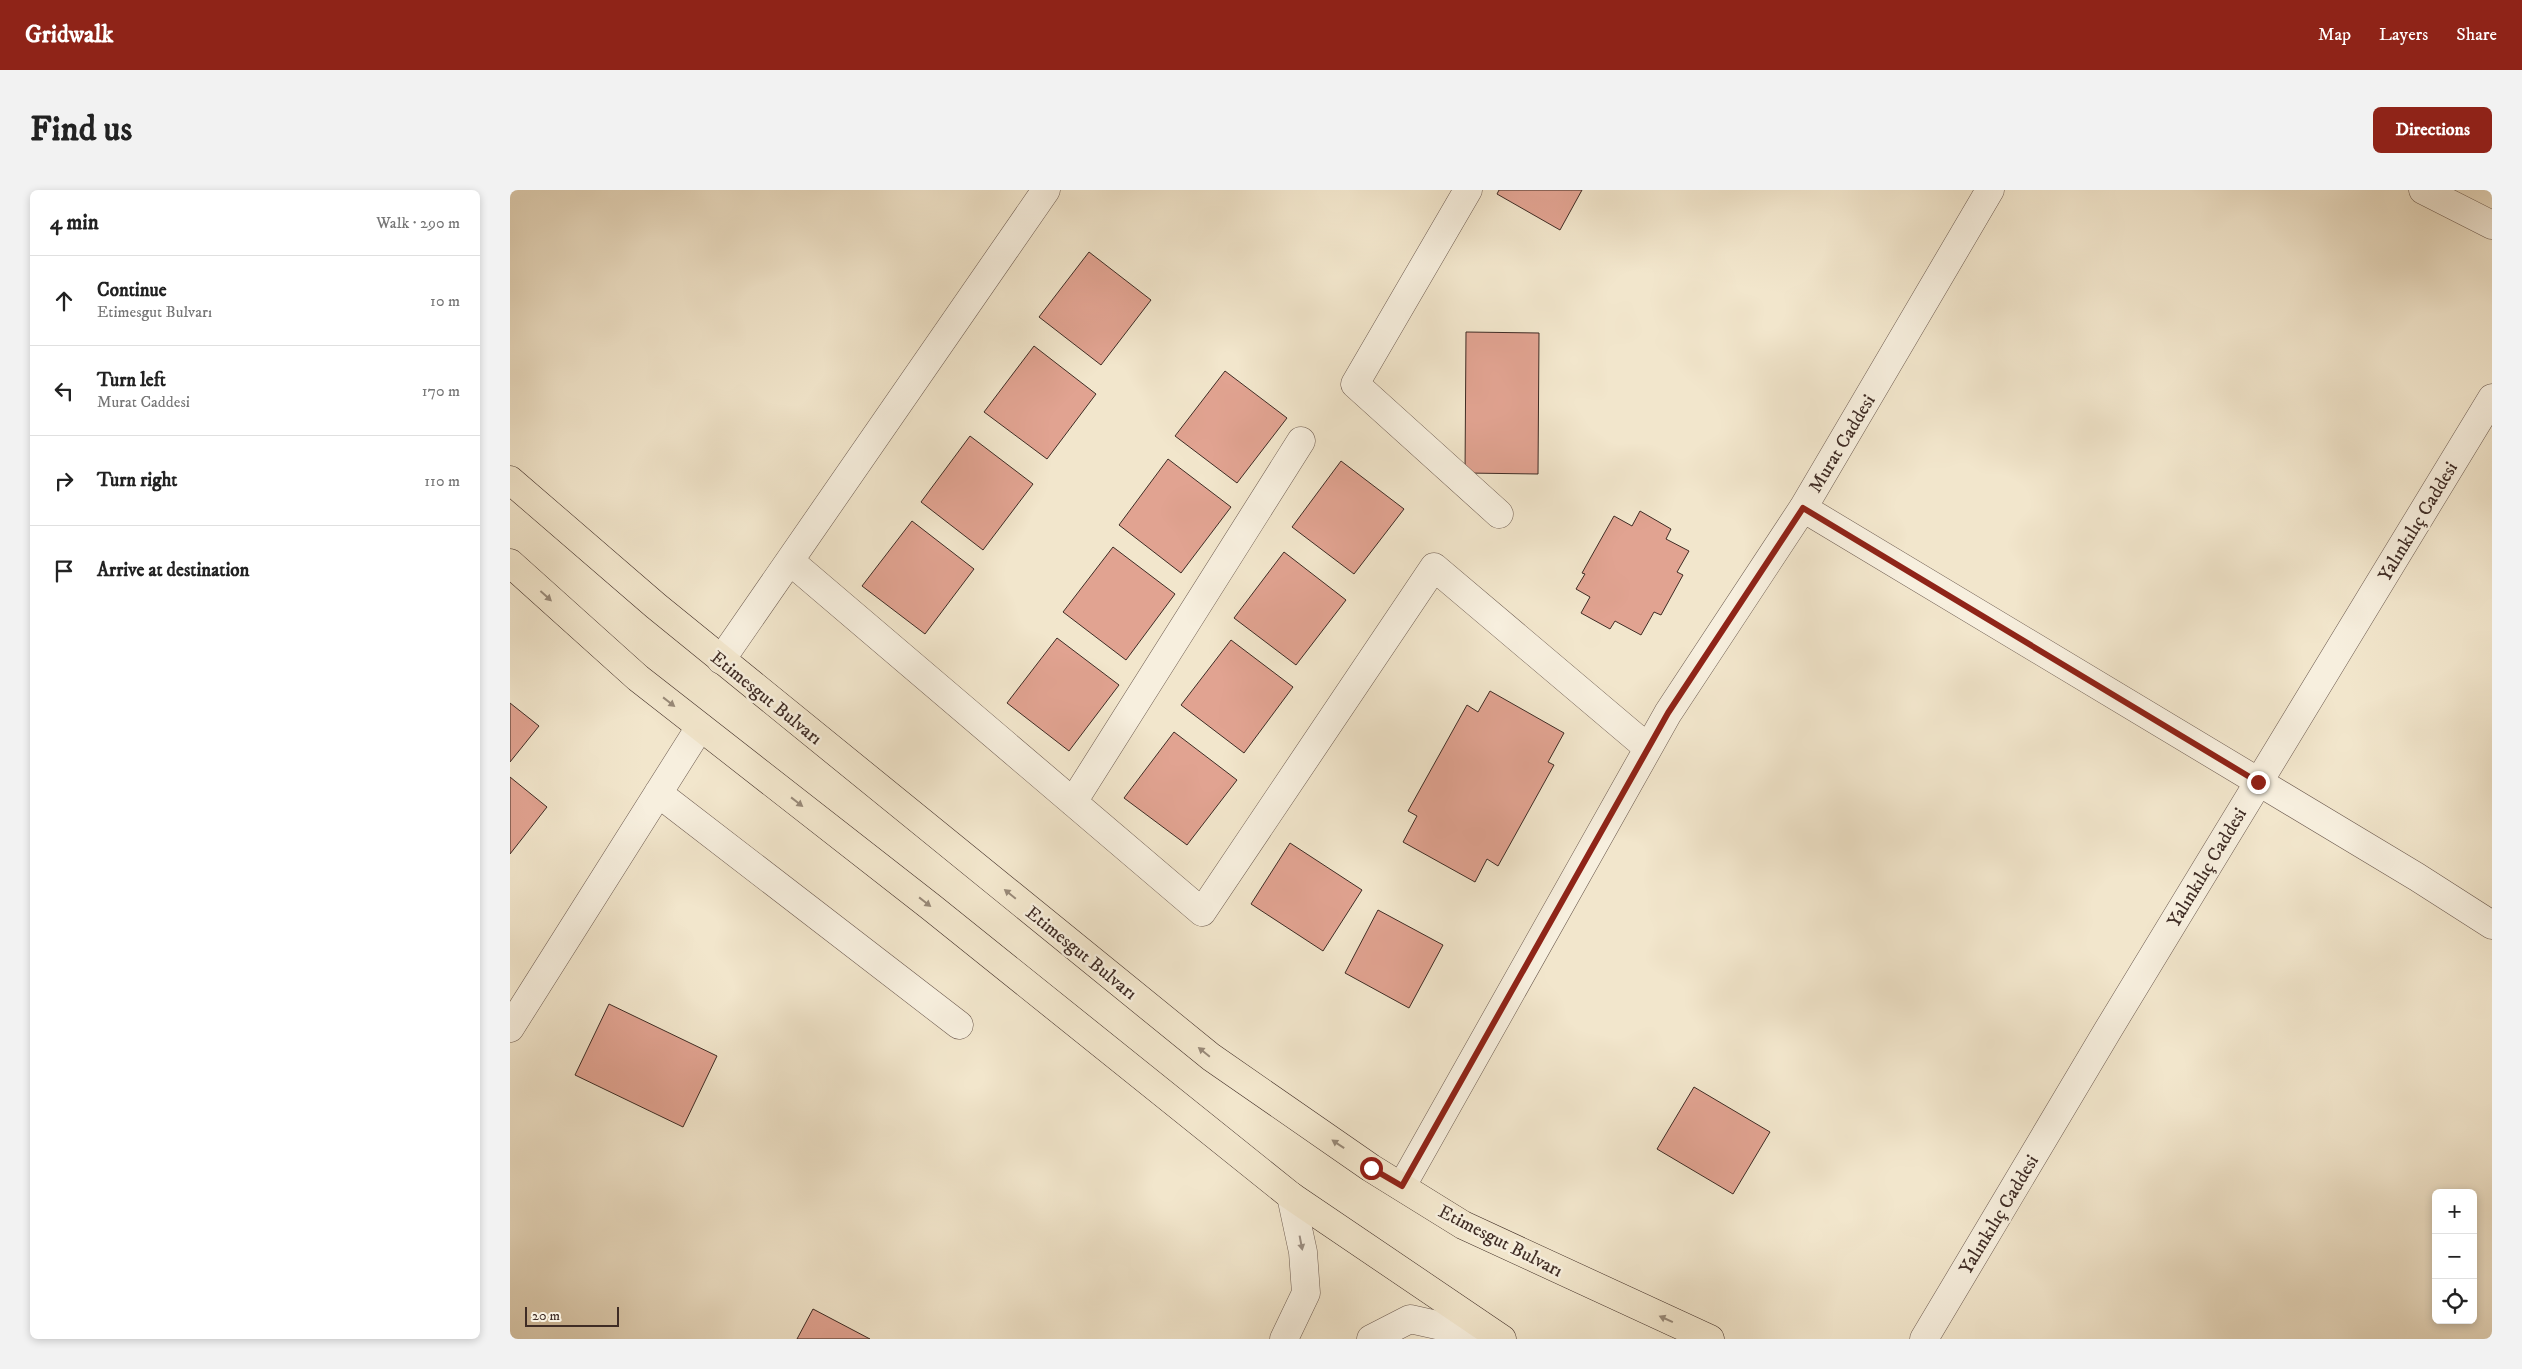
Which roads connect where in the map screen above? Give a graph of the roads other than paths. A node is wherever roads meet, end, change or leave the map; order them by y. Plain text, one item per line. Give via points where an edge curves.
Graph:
1 (1046, 190) edge
2 (1468, 190) edge
3 (1990, 190) edge
4 (2423, 190) edge
5 (2492, 225) edge
6 (2492, 398) edge
7 (1300, 441) dead end
8 (510, 480) edge
9 (1803, 508) junction
10 (1499, 514) dead end
11 (790, 562) junction
12 (510, 563) edge
13 (722, 660) junction
14 (700, 727) junction
15 (1648, 748) junction
16 (2258, 782) junction
17 (658, 793) junction
18 (1073, 802) junction
19 (2492, 925) edge
20 (959, 1026) dead end
21 (510, 1028) edge
22 (1402, 1186) junction
23 (1292, 1196) junction
24 (1284, 1339) edge
25 (1371, 1339) edge
26 (1501, 1339) edge
27 (1710, 1339) edge
28 (1924, 1339) edge

1 - 11 street
2 - 10 street via 1356,384
3 - 9 street, Murat Caddesi
4 - 5 street
6 - 16 street, Yalınkılıç Caddesi
7 - 18 street
8 - 13 main road, Etimesgut Bulvarı
9 - 15 street, Murat Caddesi
9 - 16 street
11 - 13 street
11 - 18 street
12 -> 14 main road via 638,678
22 -> 13 main road, Etimesgut Bulvarı via 1211,1057
14 - 17 street
14 -> 23 main road
15 - 18 street via 1434,567 1202,912
15 - 22 street, Murat Caddesi
16 - 19 street
16 - 28 street, Yalınkılıç Caddesi
17 - 20 street
17 - 21 street
27 -> 22 main road, Etimesgut Bulvarı via 1463,1225
23 -> 24 street via 1303,1252 1306,1292
23 - 26 main road
25 - 26 street via 1410,1319

